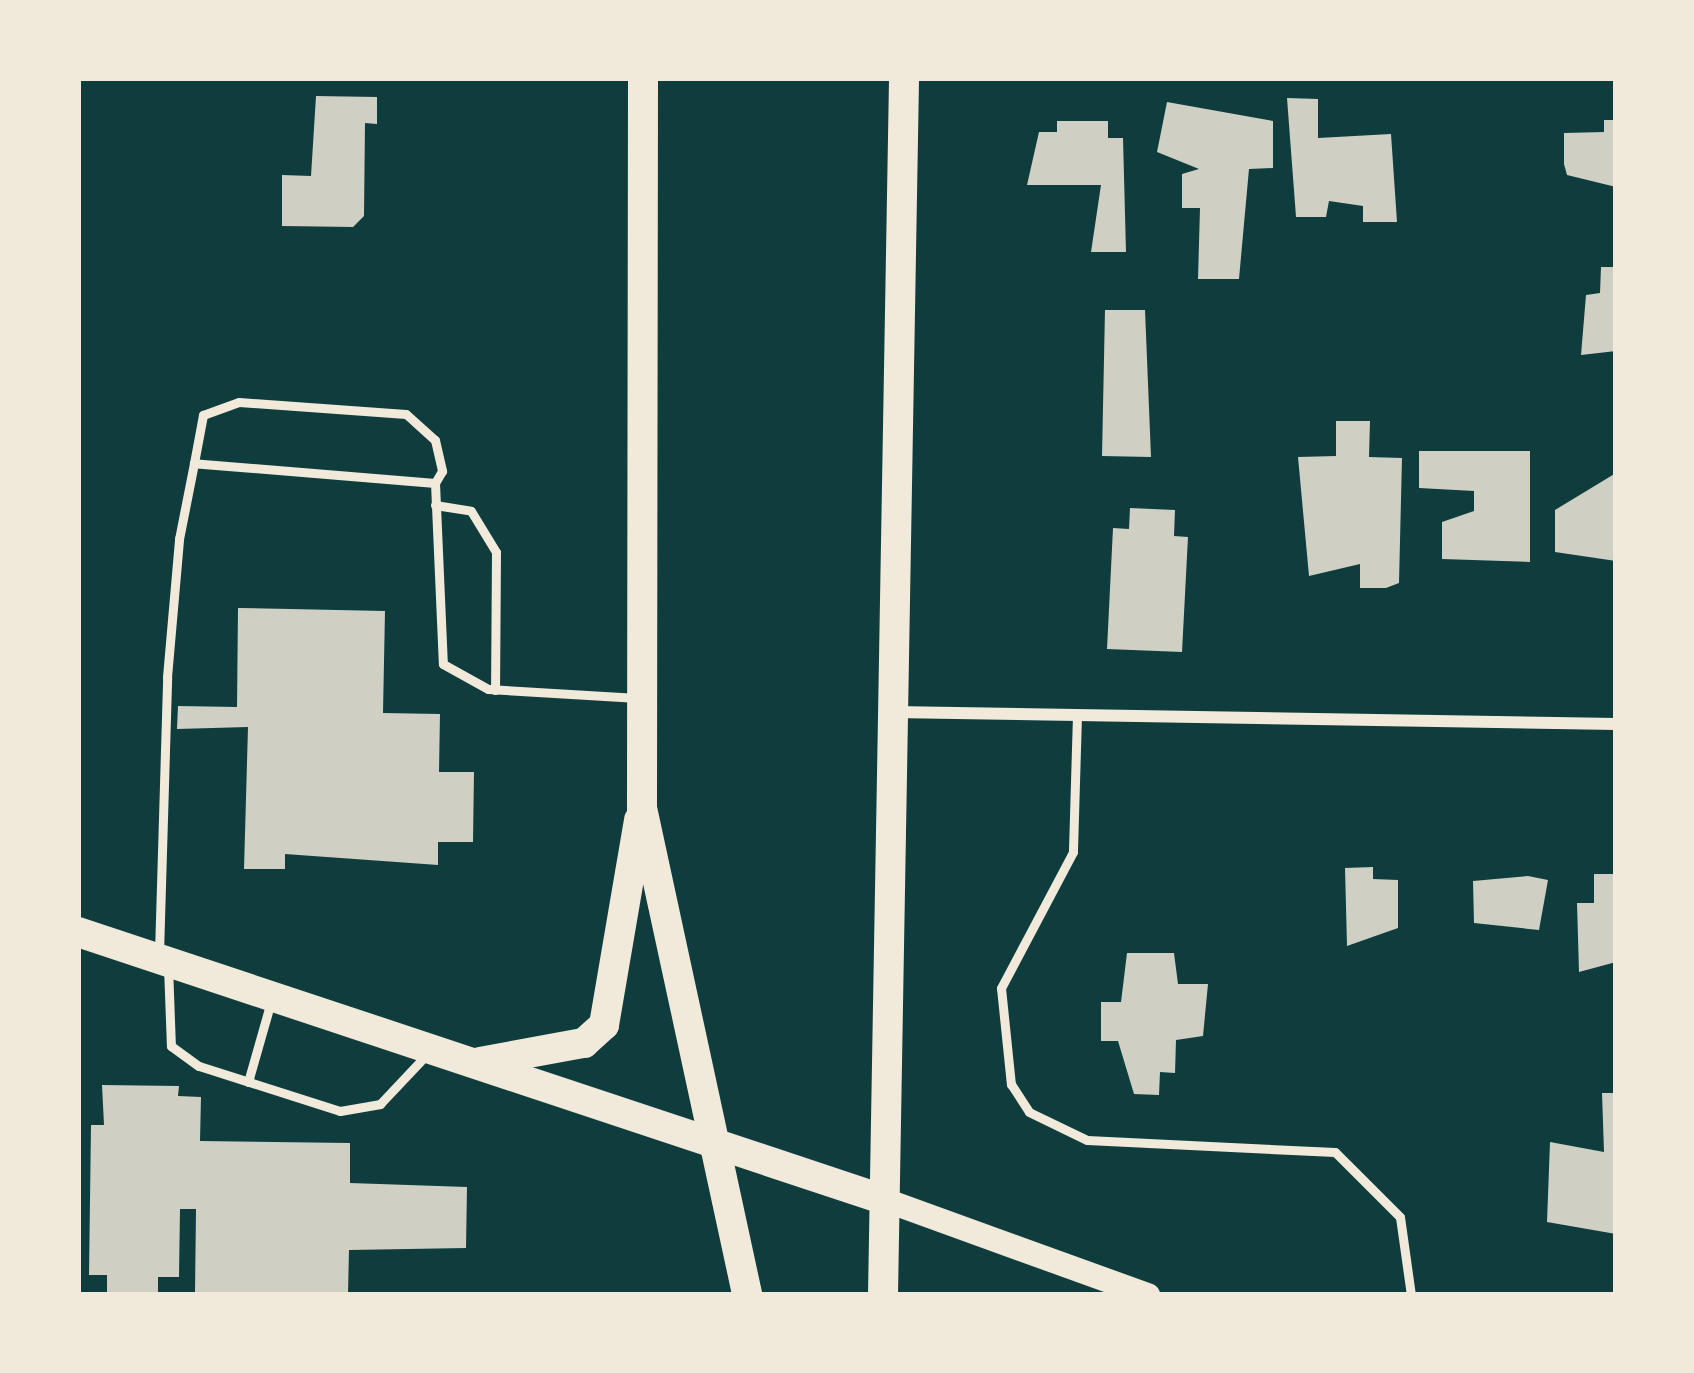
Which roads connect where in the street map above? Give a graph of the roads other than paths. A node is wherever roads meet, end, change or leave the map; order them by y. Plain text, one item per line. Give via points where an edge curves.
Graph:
1 (643, 78) edge
2 (904, 78) edge
3 (194, 464) junction
4 (435, 483) junction
5 (435, 505) junction
6 (495, 690) junction
7 (638, 698) junction
8 (893, 712) junction
9 (1077, 715) junction
10 (1616, 724) edge
11 (642, 808) junction
12 (78, 932) edge
13 (163, 959) junction
14 (273, 996) junction
15 (432, 1049) junction
16 (475, 1063) junction
17 (248, 1082) junction
18 (712, 1140) junction
19 (885, 1200) junction
20 (747, 1295) edge
21 (884, 1295) edge
22 (1148, 1295) edge
23 (1411, 1295) edge

1 - 7 main road
2 - 8 main road
3 - 4 lane
3 - 4 lane via 203,416 239,402 368,405 422,425 442,471
3 - 13 lane via 166,677
4 - 5 lane
5 - 6 lane via 443,664
5 - 6 lane via 471,511 496,552
6 - 7 lane
7 - 11 main road
8 - 9 street
8 - 19 main road
9 - 10 street
9 - 23 lane via 1073,852 1001,988 1011,1084 1029,1112 1087,1140 1335,1152 1400,1217
11 - 16 main road via 604,1025 584,1043
11 - 18 main road
12 - 13 main road
13 - 14 main road
13 - 17 lane via 171,1046
14 - 15 main road
14 - 17 lane
15 - 16 main road
15 - 17 lane via 380,1104 340,1111
16 - 18 main road
18 - 19 main road
18 - 20 main road
19 - 21 main road
19 - 22 main road

